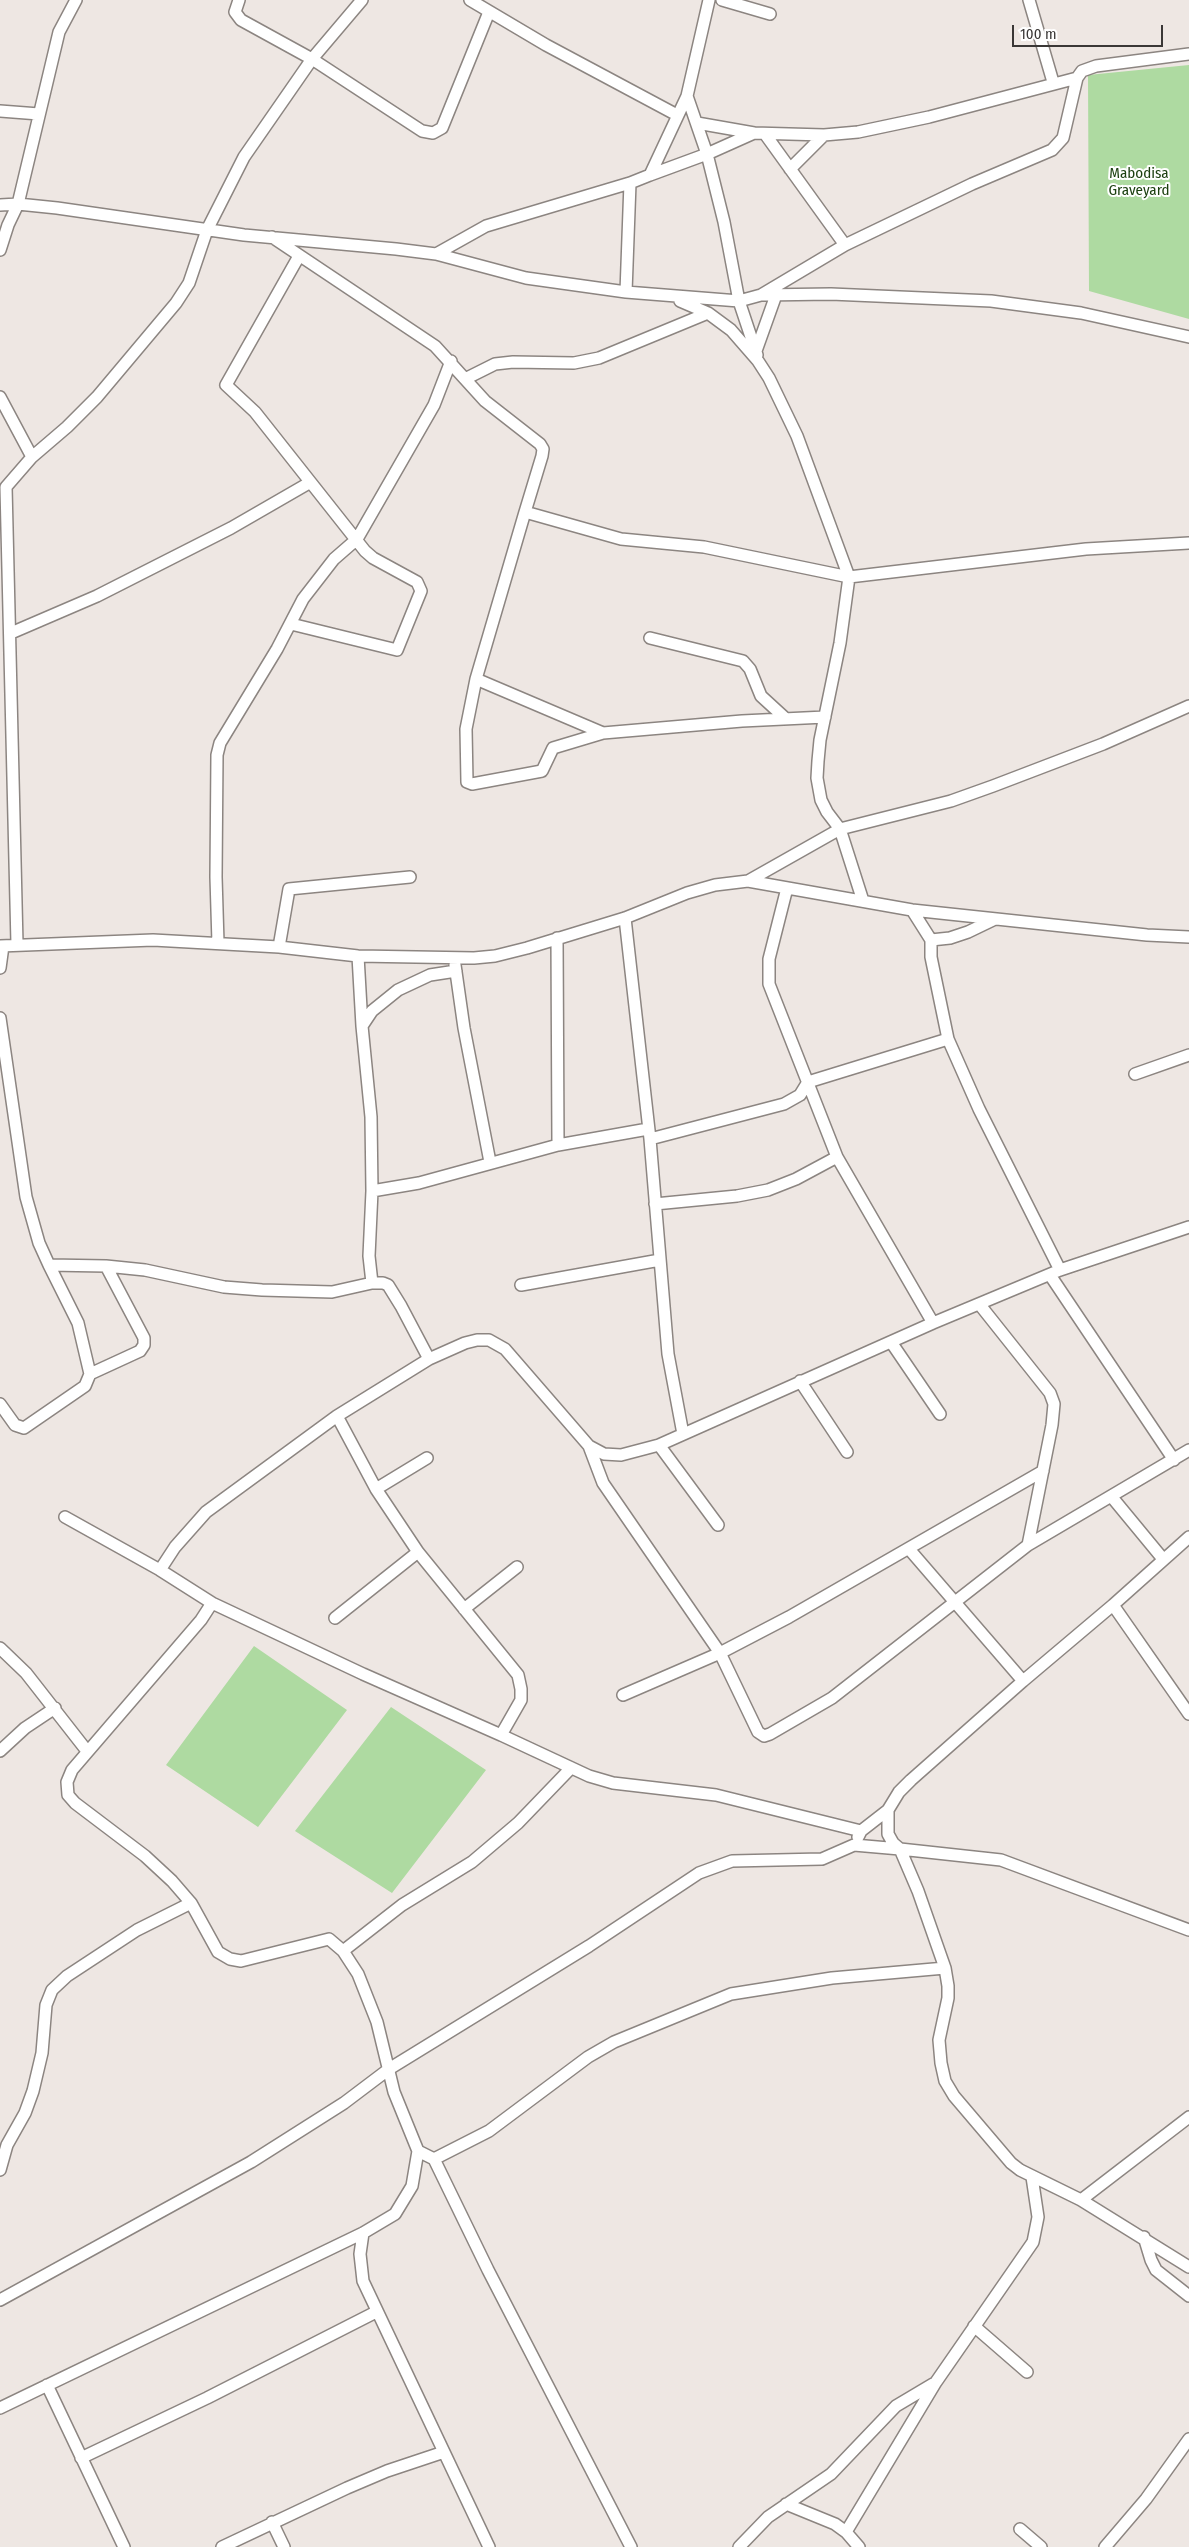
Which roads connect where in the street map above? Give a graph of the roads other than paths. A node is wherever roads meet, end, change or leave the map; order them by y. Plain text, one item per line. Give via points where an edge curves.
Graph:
1 (76, 0) edge
2 (239, 0) edge
3 (362, 0) edge
4 (470, 0) edge
5 (709, 0) edge
6 (722, 0) edge
7 (1029, 0) edge
8 (489, 12) junction
9 (770, 14) dead end
10 (1189, 54) edge
11 (312, 59) junction
12 (1077, 78) junction
13 (1053, 82) junction
14 (687, 96) junction
15 (0, 111) edge
16 (39, 114) junction
17 (677, 115) junction
18 (697, 123) junction
19 (759, 133) junction
20 (824, 135) junction
21 (707, 154) junction
22 (790, 169) junction
23 (650, 175) junction
24 (630, 183) junction
25 (18, 204) junction
26 (0, 205) edge
27 (207, 230) junction
28 (272, 237) junction
29 (845, 245) junction
30 (0, 250) edge
31 (436, 254) junction
32 (298, 256) junction
33 (626, 292) junction
34 (656, 294) junction
35 (761, 295) junction
36 (776, 295) junction
37 (739, 301) junction
38 (708, 313) junction
39 (1189, 337) edge
40 (757, 356) junction
41 (451, 361) junction
42 (465, 378) junction
43 (0, 397) edge
44 (32, 456) junction
45 (309, 483) junction
46 (3, 487) edge
47 (525, 512) junction
48 (357, 539) junction
49 (1189, 543) edge
50 (849, 577) junction
51 (291, 624) junction
52 (11, 633) junction
53 (650, 638) dead end
54 (476, 679) junction
55 (1189, 706) edge
56 (825, 717) junction
57 (785, 718) junction
58 (603, 734) junction
59 (840, 829) junction
60 (410, 877) dead end
61 (748, 881) junction
62 (787, 888) junction
63 (863, 901) junction
64 (912, 910) junction
65 (625, 918) junction
66 (995, 918) junction
67 (1189, 937) edge
68 (557, 938) junction
69 (931, 940) junction
70 (17, 944) junction
71 (218, 944) junction
72 (2, 946) edge
73 (279, 947) junction
74 (358, 956) junction
75 (455, 959) junction
76 (0, 968) edge
77 (456, 971) junction
78 (0, 1018) edge
79 (362, 1026) junction
80 (948, 1039) junction
81 (1189, 1056) edge
82 (1135, 1074) dead end
83 (808, 1082) junction
84 (649, 1134) junction
85 (558, 1145) junction
86 (838, 1157) junction
87 (490, 1162) junction
88 (372, 1191) junction
89 (655, 1204) junction
90 (1189, 1227) edge
91 (660, 1260) junction
92 (49, 1265) junction
93 (106, 1266) junction
94 (1055, 1272) junction
95 (372, 1283) junction
96 (521, 1285) dead end
97 (980, 1305) junction
98 (933, 1323) junction
99 (891, 1342) junction
100 (429, 1359) junction
101 (90, 1374) junction
102 (800, 1382) junction
103 (0, 1404) edge
104 (940, 1414) dead end
105 (337, 1416) junction
106 (683, 1434) junction
107 (659, 1445) junction
108 (589, 1446) junction
109 (1189, 1451) edge
110 (847, 1452) dead end
111 (427, 1458) dead end
112 (1174, 1460) junction
113 (1044, 1471) junction
114 (376, 1489) junction
115 (1111, 1496) junction
116 (65, 1518) dead end
117 (718, 1525) dead end
118 (1189, 1537) edge
119 (1028, 1545) junction
120 (909, 1550) junction
121 (418, 1552) junction
122 (1163, 1559) junction
123 (517, 1567) dead end
124 (160, 1570) junction
125 (952, 1602) junction
126 (212, 1603) junction
127 (1114, 1605) junction
128 (464, 1608) junction
129 (334, 1618) dead end
130 (0, 1648) edge
131 (720, 1653) junction
132 (1023, 1681) junction
133 (623, 1695) dead end
134 (55, 1708) junction
135 (1189, 1714) edge
136 (501, 1735) junction
137 (0, 1751) edge
138 (87, 1751) junction
139 (571, 1768) junction
140 (888, 1810) junction
141 (861, 1831) junction
142 (854, 1845) junction
143 (900, 1849) junction
144 (190, 1903) junction
145 (1189, 1930) edge
146 (343, 1951) junction
147 (945, 1968) junction
148 (389, 2069) junction
149 (1189, 2117) edge
150 (418, 2151) junction
151 (434, 2159) junction
152 (0, 2170) edge
153 (1032, 2177) junction
154 (1081, 2200) junction
155 (363, 2233) junction
156 (1144, 2237) junction
157 (1189, 2267) edge
158 (1189, 2296) edge
159 (0, 2300) edge
160 (376, 2312) junction
161 (974, 2326) junction
162 (1027, 2372) dead end
163 (936, 2382) junction
164 (47, 2385) junction
165 (0, 2408) edge
166 (1189, 2439) edge
167 (444, 2452) junction
168 (80, 2458) junction
169 (786, 2504) junction
170 (272, 2522) junction
171 (1020, 2529) dead end
172 (846, 2532) junction
173 (124, 2547) edge
174 (222, 2547) edge
175 (284, 2547) edge
176 (489, 2547) edge
177 (631, 2547) edge
178 (739, 2547) edge
179 (859, 2547) edge
180 (1041, 2547) edge
181 (1105, 2547) edge

1 - 16 street via 58,32
2 - 11 street via 235,12 241,20
3 - 11 street
4 - 8 street
5 - 14 street
6 - 9 street
7 - 13 street
8 - 11 street via 442,128 433,133 422,131
8 - 17 street
10 - 12 street via 1096,66 1082,71
11 - 27 street via 244,157
12 - 13 street
12 - 29 street via 1063,138 1052,150
13 - 20 street via 929,117 858,132
14 - 17 street
14 - 18 street
15 - 16 street
16 - 25 street
17 - 23 street
18 - 19 street
18 - 21 street
19 - 20 street
19 - 21 street
19 - 22 street
20 - 22 street
21 - 23 street
21 - 37 street
22 - 29 street
23 - 24 street
24 - 31 street via 486,226
24 - 33 street
25 - 26 street
25 - 27 street
25 - 30 street
27 - 28 street
27 - 44 street via 189,283 176,303 97,397
28 - 31 street
28 - 32 street
29 - 35 street
31 - 33 street via 526,278
32 - 41 street via 436,346
32 - 45 street via 226,385 255,412
33 - 34 street
34 - 37 street
34 - 38 street
35 - 36 street
35 - 37 street
36 - 39 street via 831,294 991,301 1081,313
36 - 40 street
37 - 40 street
38 - 40 street via 735,333
38 - 42 street via 599,358 574,363 495,364
40 - 50 street via 790,420
41 - 42 street
41 - 48 street via 434,405
42 - 47 street via 485,401 543,449
43 - 44 street
44 - 46 street
45 - 48 street
45 - 52 street via 231,528 106,592
46 - 52 street
47 - 50 street via 620,539 704,547
47 - 54 street
48 - 51 street via 317,578
48 - 51 street via 373,558 420,586 421,591 400,647 392,650
49 - 50 street via 1086,549
50 - 56 street
51 - 71 street via 225,732 217,755
52 - 70 street
53 - 57 street via 743,661 750,669 761,696
54 - 58 street
54 - 58 street via 466,730 467,782 472,784 542,771 553,748
55 - 59 street via 1103,744 994,786 943,803
56 - 57 street
56 - 59 street via 817,778 824,807
57 - 58 street
59 - 61 street
59 - 63 street
60 - 73 street via 288,889
61 - 62 street
61 - 65 street via 687,893
62 - 63 street
62 - 83 street via 769,959 768,980
63 - 64 street
64 - 66 street
64 - 69 street
65 - 68 street
65 - 84 street
66 - 67 street
66 - 69 street via 968,932
68 - 75 street via 495,956
68 - 85 street
69 - 80 street via 931,956
70 - 71 street via 153,940
70 - 72 street
71 - 73 street
72 - 76 street
73 - 74 street
74 - 75 street
74 - 79 street
75 - 77 street
77 - 79 street via 430,975 398,990 372,1012
77 - 87 street
78 - 92 street via 26,1197
79 - 88 street via 371,1117
80 - 83 street
80 - 94 street
81 - 82 street
83 - 84 street via 800,1095 784,1104
83 - 86 street
84 - 85 street
84 - 89 street
85 - 87 street
86 - 89 street via 768,1190
86 - 98 street
87 - 88 street via 419,1183
88 - 95 street via 369,1256
89 - 91 street
90 - 94 street
91 - 96 street
91 - 106 street via 668,1354
92 - 93 street
92 - 101 street via 78,1323
93 - 95 street via 144,1270 224,1287 262,1290 332,1292
93 - 101 street via 144,1338 144,1345 140,1351
94 - 97 street
94 - 112 street
95 - 100 street via 388,1285
97 - 98 street
97 - 113 street via 1053,1398 1055,1411
98 - 99 street
99 - 102 street
99 - 104 street
100 - 105 street
100 - 108 street via 477,1340 496,1343 506,1349
101 - 103 street via 85,1386 24,1428 15,1425
102 - 106 street
102 - 110 street
105 - 114 street
105 - 124 street via 206,1512 166,1558
106 - 107 street
107 - 108 street via 620,1456 604,1454
107 - 117 street
108 - 131 street via 603,1483
109 - 112 street
111 - 114 street
112 - 115 street
113 - 119 street
113 - 120 street
114 - 121 street
115 - 119 street
115 - 122 street
116 - 124 street
118 - 122 street
119 - 125 street
120 - 125 street
120 - 131 street
121 - 128 street
121 - 129 street
122 - 127 street
123 - 128 street
124 - 126 street
125 - 131 street via 832,1698 764,1736 758,1732
125 - 132 street
126 - 136 street
126 - 138 street via 201,1620
127 - 132 street
127 - 135 street
128 - 136 street via 518,1675 520,1700
130 - 134 street
131 - 133 street
132 - 140 street via 911,1780
134 - 137 street via 25,1728
134 - 138 street
136 - 139 street
138 - 144 street via 66,1782 68,1795 145,1856
139 - 141 street via 613,1783 716,1796
139 - 146 street via 518,1823 472,1862 402,1905
140 - 141 street
140 - 143 street via 888,1834
141 - 142 street
142 - 143 street
142 - 148 street via 822,1859 732,1861 700,1873 589,1946
143 - 145 street via 1001,1860
143 - 147 street
144 - 146 street via 218,1952 230,1959 242,1961 329,1939
144 - 152 street via 137,1930 52,1990 46,2005 42,2053 34,2091 7,2145
146 - 148 street via 358,1974 378,2022
147 - 151 street via 832,1978 761,1988 714,2000 614,2042 588,2057 489,2132
147 - 153 street via 948,1998 939,2040 946,2081 954,2096 1011,2163
148 - 150 street via 399,2108
148 - 159 street via 344,2103 251,2162
149 - 154 street
150 - 151 street
150 - 155 street via 412,2186 406,2198 395,2214
151 - 177 street
153 - 154 street
153 - 161 street via 1038,2217 1033,2242
154 - 156 street
155 - 160 street via 360,2267
155 - 164 street
156 - 157 street
156 - 158 street via 1156,2270
160 - 167 street
160 - 168 street
161 - 162 street
161 - 163 street
163 - 169 street via 896,2406 831,2474
163 - 172 street
164 - 165 street
164 - 168 street
166 - 181 street via 1146,2500
167 - 170 street via 387,2471
167 - 176 street
168 - 173 street
169 - 172 street via 824,2518
169 - 178 street via 762,2522
170 - 174 street
170 - 175 street
171 - 180 street
172 - 179 street

